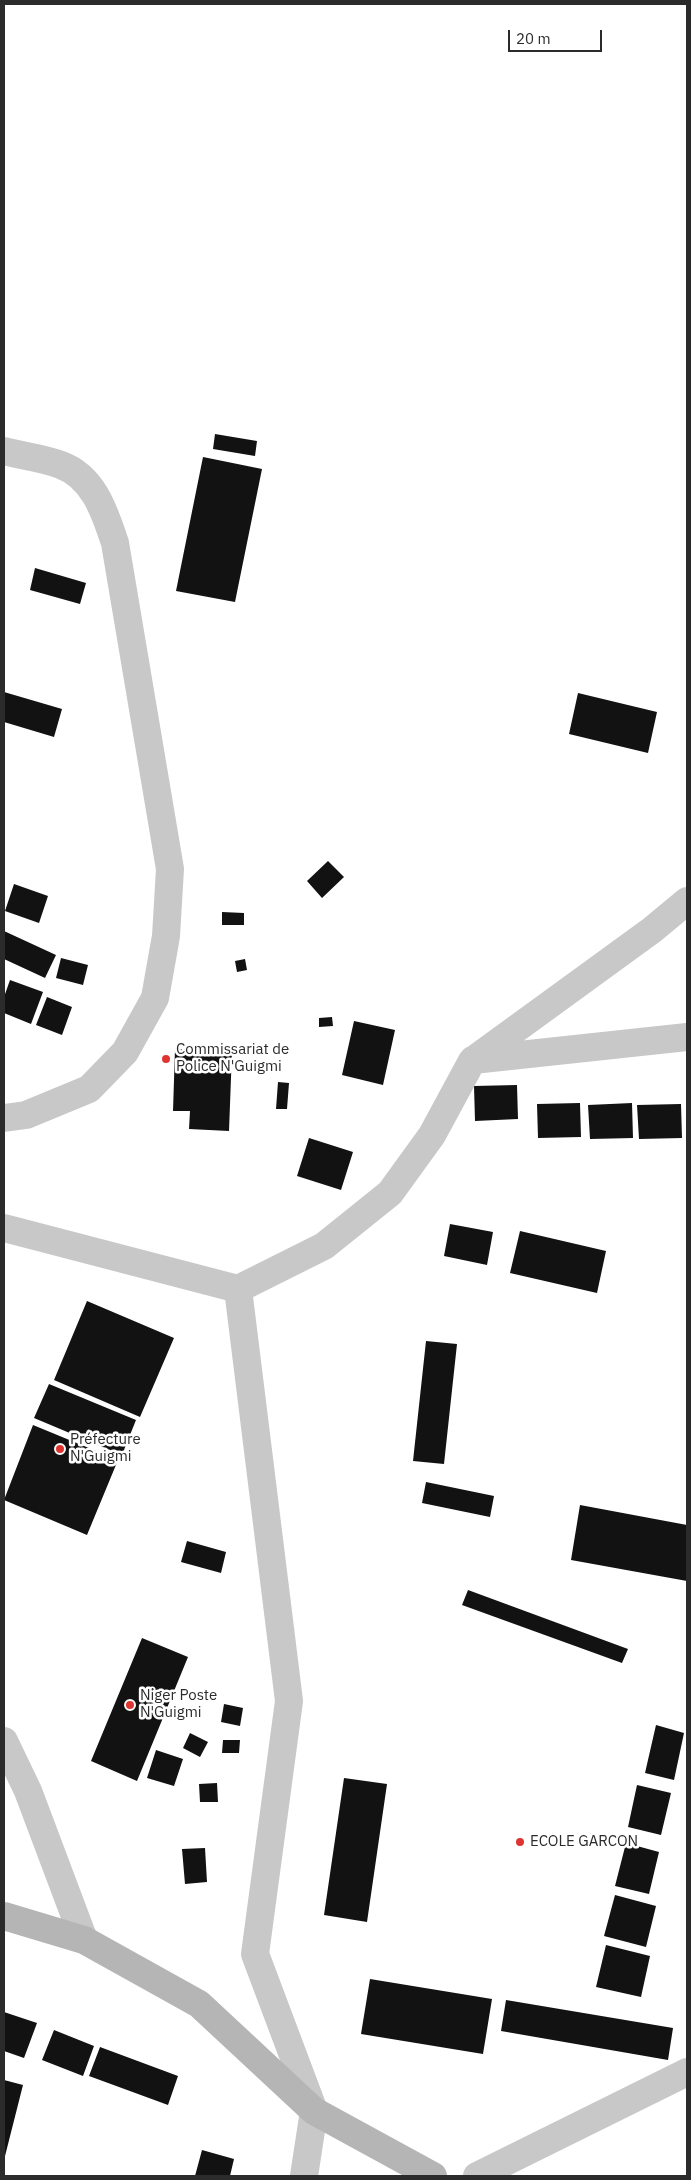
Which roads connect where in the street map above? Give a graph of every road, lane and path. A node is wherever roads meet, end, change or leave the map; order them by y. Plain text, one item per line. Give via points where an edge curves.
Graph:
1 (4, 451) edge
2 (687, 900) edge
3 (687, 1037) edge
4 (472, 1061) junction
5 (4, 1118) edge
6 (4, 1228) edge
7 (238, 1289) junction
8 (4, 1741) edge
9 (4, 1916) edge
10 (84, 1940) junction
11 (687, 2072) edge
12 (314, 2111) junction
13 (304, 2176) edge
14 (433, 2176) edge
15 (477, 2176) edge

1 - 5 street via 62,465 95,492 105,513 115,543 170,869 166,936 156,998 125,1052 89,1088 26,1115
2 - 4 street via 652,930
3 - 4 street
4 - 7 street via 432,1136 390,1193 324,1246
6 - 7 street
7 - 12 street via 290,1701 255,1954
8 - 10 street via 28,1791
9 - 10 main road
10 - 12 main road via 199,2004
11 - 15 street
12 - 13 street
12 - 14 main road

